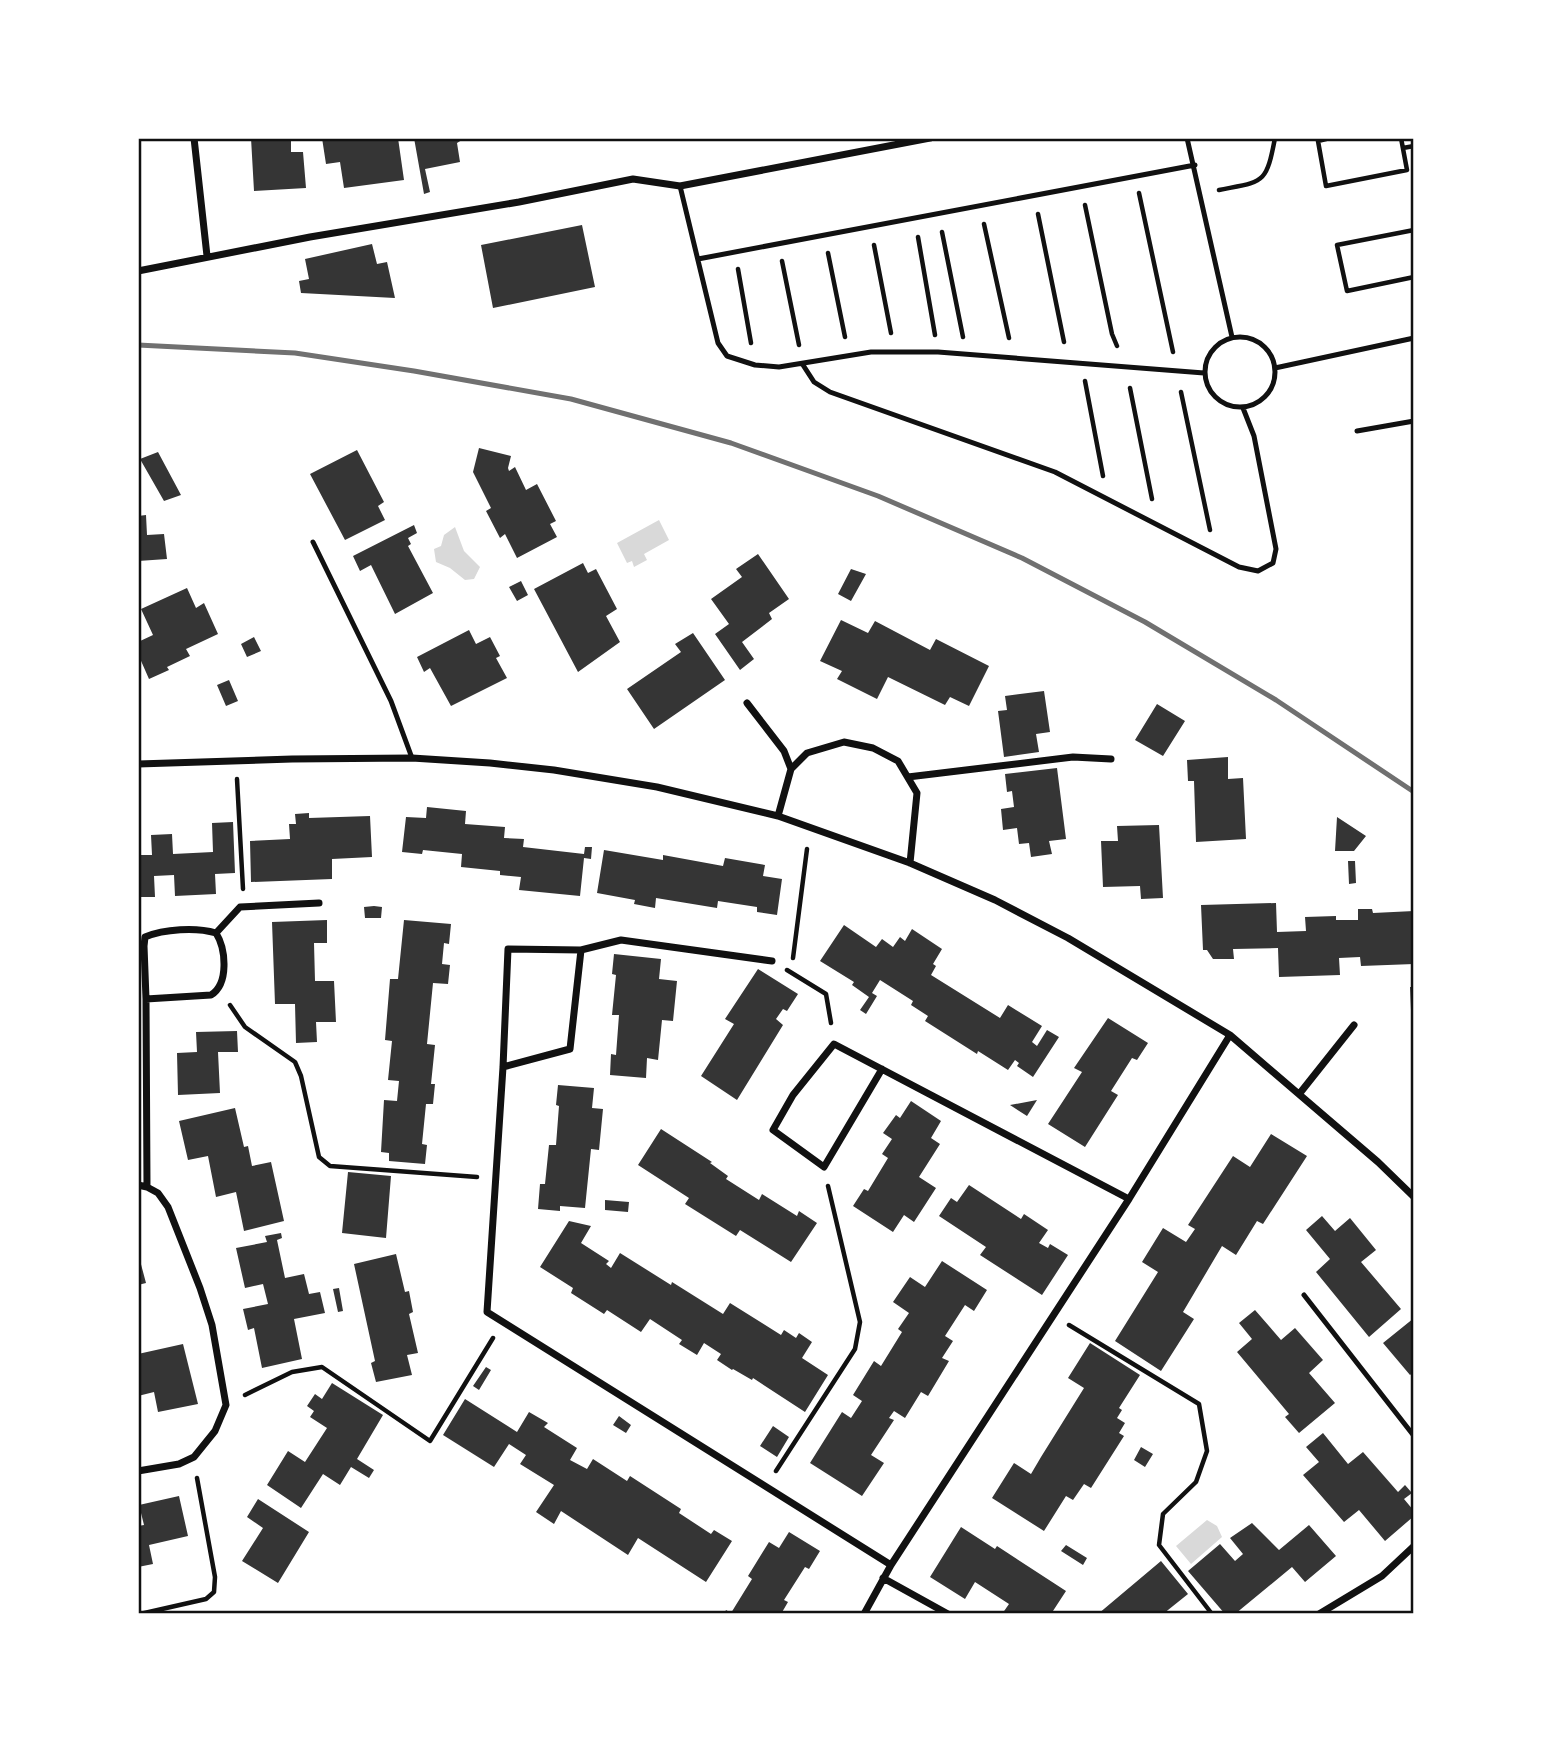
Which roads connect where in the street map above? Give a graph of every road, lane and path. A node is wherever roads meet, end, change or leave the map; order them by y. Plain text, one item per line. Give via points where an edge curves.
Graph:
1 (194, 138) edge
2 (930, 138) edge
3 (1187, 138) edge
4 (1275, 138) edge
5 (1330, 138) edge
6 (1401, 138) edge
7 (1414, 146) edge
8 (1403, 148) junction
9 (1195, 165) junction
10 (680, 186) junction
11 (1201, 194) junction
12 (1034, 196) junction
13 (981, 206) junction
14 (939, 214) junction
15 (915, 219) junction
16 (871, 227) junction
17 (1414, 230) edge
18 (825, 235) junction
19 (779, 243) junction
20 (734, 251) junction
21 (207, 256) junction
22 (698, 258) junction
23 (138, 271) edge
24 (1414, 277) edge
25 (1232, 337) junction
26 (1414, 338) edge
27 (894, 352) junction
28 (938, 352) junction
29 (967, 354) junction
30 (849, 356) junction
31 (1013, 358) junction
32 (1068, 362) junction
33 (1082, 363) junction
34 (755, 365) junction
35 (803, 365) junction
36 (1275, 368) junction
37 (1204, 373) junction
38 (1243, 408) junction
39 (1414, 421) edge
40 (1357, 431) dead end
41 (1107, 499) junction
42 (313, 542) dead end
43 (747, 702) dead end
44 (412, 758) junction
45 (1111, 759) dead end
46 (235, 761) junction
47 (138, 764) edge
48 (791, 769) junction
49 (908, 777) junction
50 (778, 816) junction
51 (809, 827) junction
52 (910, 863) junction
53 (319, 903) dead end
54 (240, 907) junction
55 (216, 933) junction
56 (142, 935) edge
57 (581, 950) junction
58 (772, 961) joint
59 (792, 973) junction
60 (219, 989) junction
61 (146, 999) junction
62 (1354, 1025) dead end
63 (1230, 1035) junction
64 (834, 1044) junction
65 (503, 1067) junction
66 (881, 1069) junction
67 (1300, 1093) junction
68 (824, 1167) junction
69 (496, 1179) junction
70 (138, 1185) edge
71 (147, 1186) junction
72 (1414, 1197) edge
73 (1129, 1199) junction
74 (1304, 1295) dead end
75 (1053, 1316) junction
76 (502, 1322) junction
77 (226, 1405) junction
78 (1414, 1436) edge
79 (194, 1457) junction
80 (138, 1471) edge
81 (765, 1486) junction
82 (1414, 1546) edge
83 (891, 1565) junction
84 (883, 1578) junction
85 (139, 1614) edge
86 (864, 1614) edge
87 (948, 1614) edge
88 (1212, 1614) edge
89 (1319, 1614) edge

1 - 21 street
2 - 10 street
3 - 9 lane
4 - 11 path via 1263,178
5 - 8 path via 1318,141 1326,186 1407,170
6 - 8 path
7 - 8 path
9 - 11 lane
9 - 12 lane
10 - 21 street via 633,179
10 - 22 lane
11 - 25 lane
12 - 13 lane
12 - 32 path
13 - 14 lane
13 - 31 path
14 - 15 lane
14 - 29 path
15 - 16 lane
15 - 28 path
16 - 18 lane
16 - 27 path
17 - 24 path via 1338,245 1347,290
18 - 19 lane
18 - 30 path
19 - 20 lane
19 - 35 path
20 - 22 lane
20 - 34 path
21 - 23 street
22 - 34 lane via 718,343 727,356
25 - 36 lane via 1244,337 1266,348
25 - 37 lane via 1212,351
26 - 36 lane
27 - 28 lane
27 - 30 lane
28 - 29 lane
29 - 31 lane
30 - 35 lane
31 - 32 lane
32 - 33 lane
33 - 37 lane
33 - 41 path
34 - 35 lane
35 - 41 lane via 814,382 830,392 1055,472
36 - 38 lane via 1271,390
37 - 38 lane via 1213,396
38 - 41 lane via 1264,486 1276,549 1273,563 1258,571 1239,567
39 - 40 lane
42 - 44 lane via 391,701
43 - 48 street via 784,751
44 - 46 street
44 - 50 street via 554,770 657,787
45 - 49 street via 1073,757
46 - 47 street
46 - 54 path via 243,890
48 - 49 street via 807,753 844,742 873,748 898,761
48 - 50 street
49 - 52 street via 917,793
50 - 51 street
51 - 52 street
51 - 59 path
52 - 63 street via 1068,938
53 - 54 street
54 - 55 street
55 - 56 street
55 - 60 street via 221,941 223,979
56 - 61 street
57 - 58 street via 621,940
57 - 65 street via 570,1049
57 - 65 street via 508,948
58 - 59 path
59 - 64 path via 826,994
60 - 61 street via 211,995
60 - 69 path via 245,1027 295,1062 320,1157 330,1166
61 - 71 street
62 - 67 street
63 - 67 street
63 - 73 street
64 - 66 street
64 - 68 street via 773,1130
65 - 69 street
66 - 68 street
66 - 73 street
67 - 72 street
68 - 81 path via 860,1322 855,1349
69 - 76 street via 487,1312
70 - 71 street
71 - 77 street via 168,1207 200,1288 212,1325
73 - 75 street
74 - 78 lane
75 - 83 street
75 - 88 path via 1199,1404 1207,1451 1196,1482 1163,1514 1158,1545
76 - 77 path via 430,1441 322,1367 292,1372
76 - 81 street
77 - 79 street via 215,1431
79 - 80 street
79 - 85 path via 214,1592 206,1599
81 - 83 street
82 - 89 street via 1382,1576
83 - 84 street
84 - 86 street
84 - 87 street

